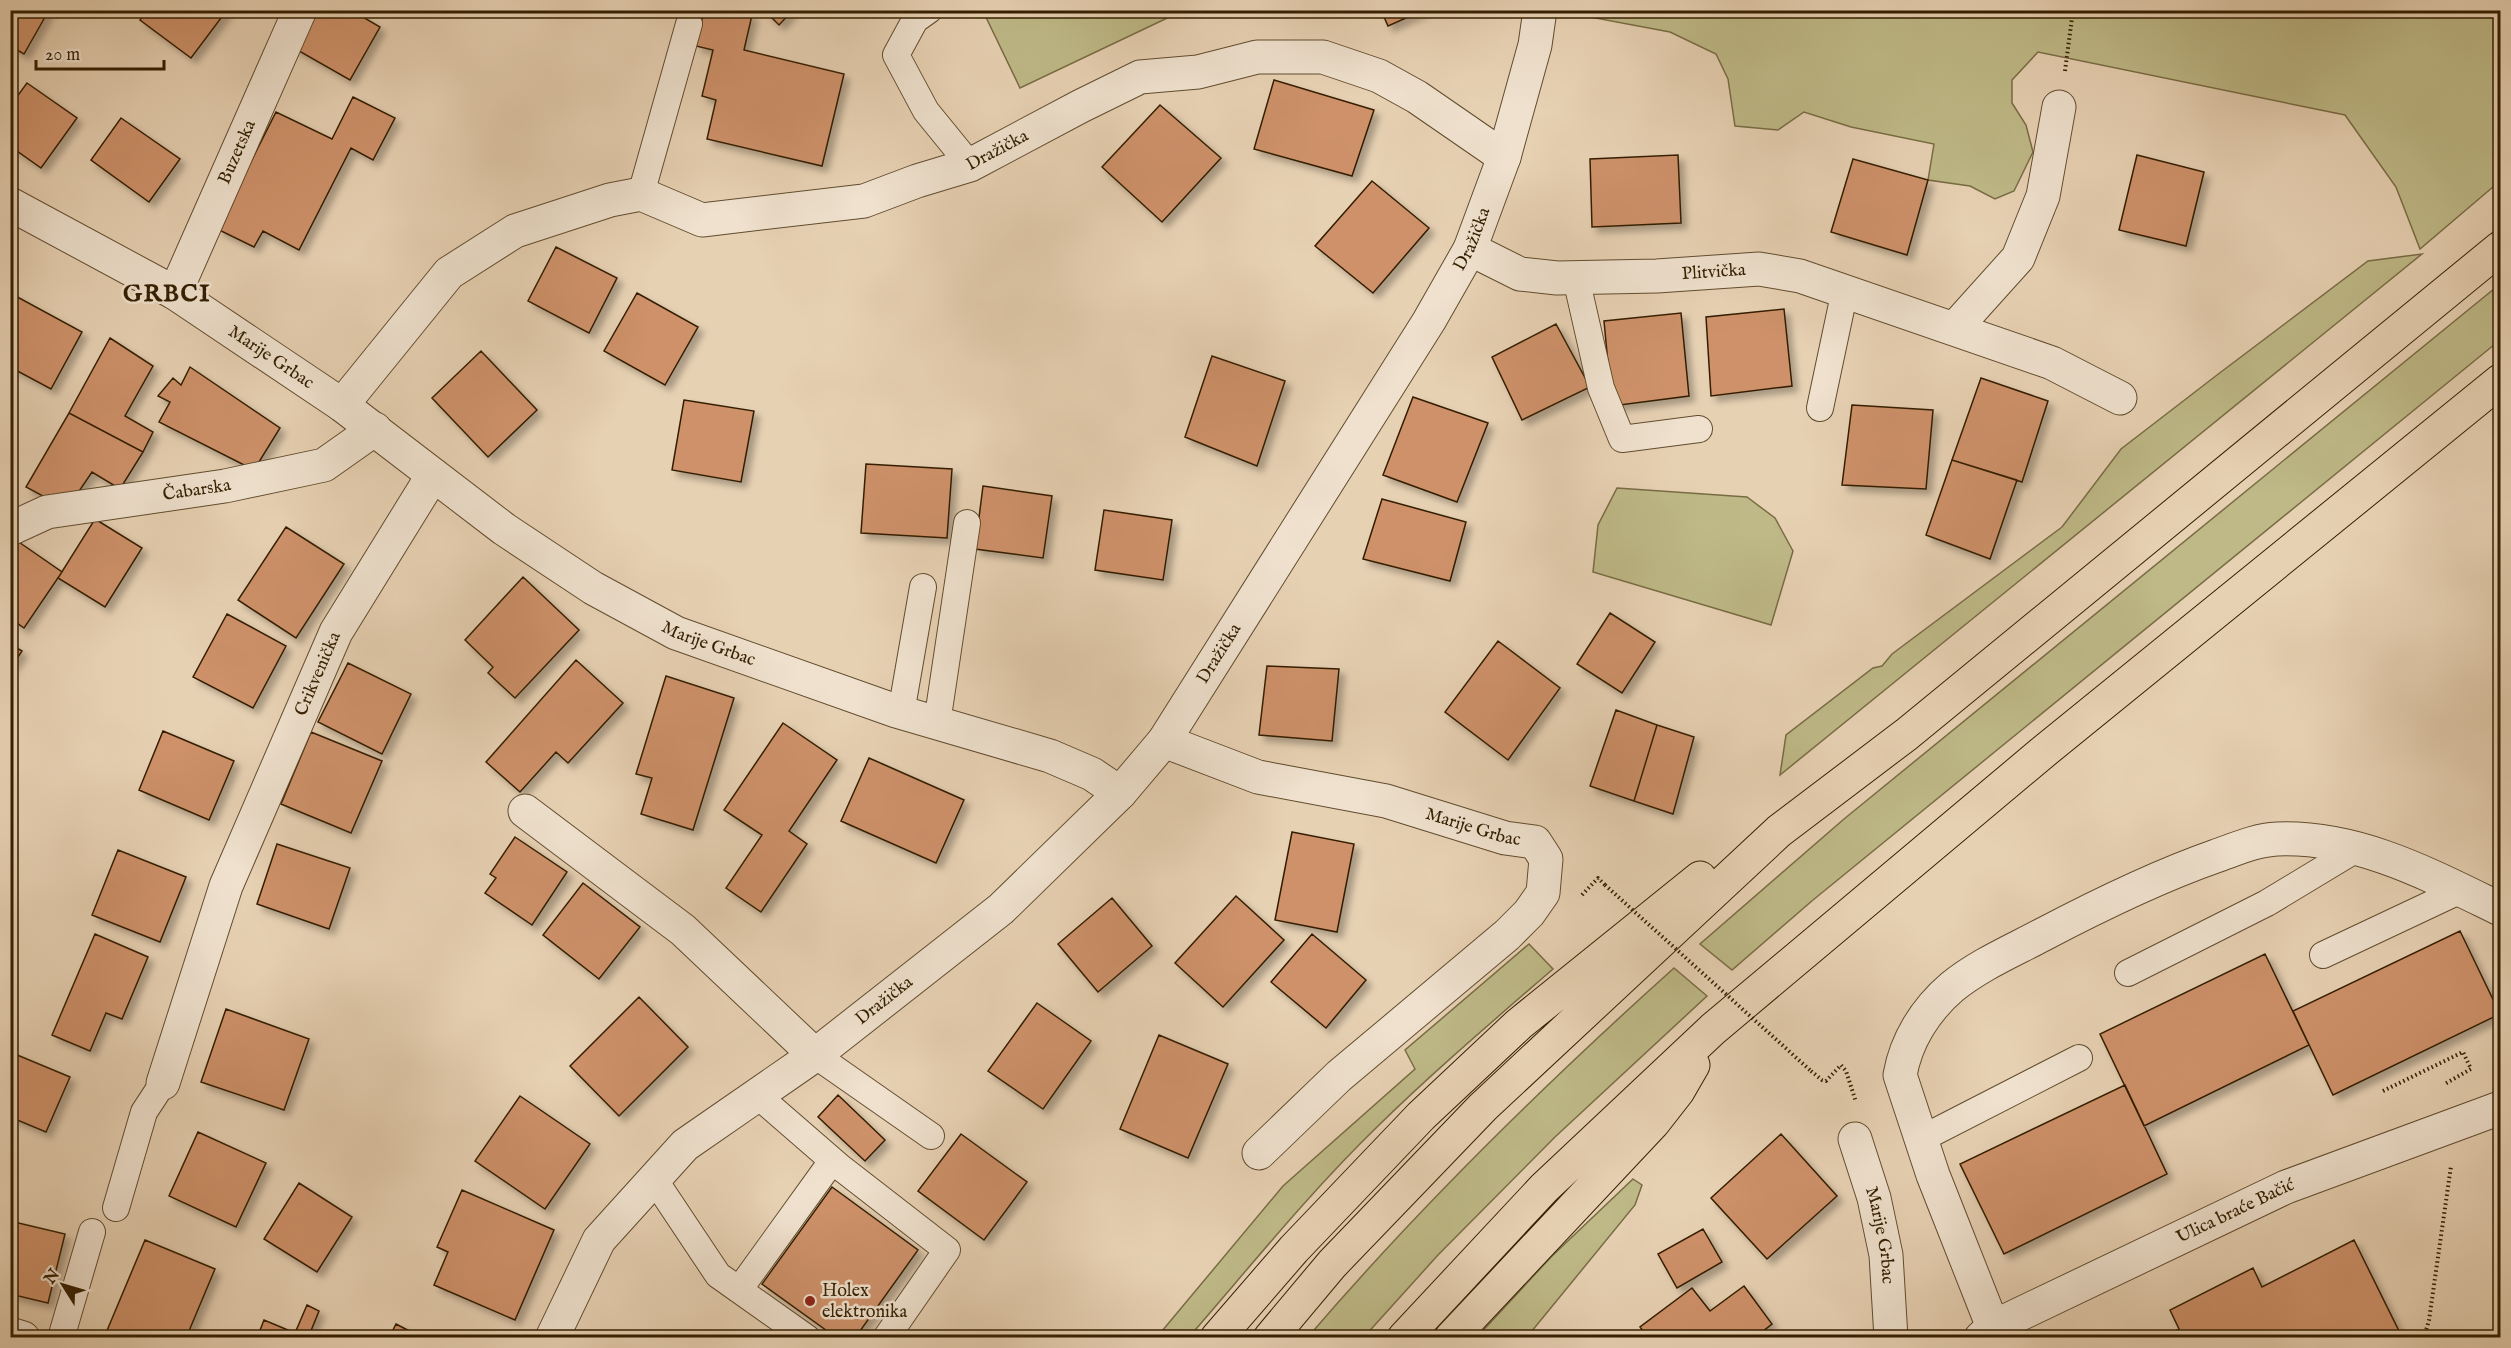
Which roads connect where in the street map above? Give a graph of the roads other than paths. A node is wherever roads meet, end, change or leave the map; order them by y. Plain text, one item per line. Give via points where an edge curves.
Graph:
1 (300, 10) edge
2 (929, 10) edge
3 (1540, 10) edge
4 (689, 24) dead end
5 (2059, 107) road end
6 (1504, 158) junction
7 (970, 165) junction
8 (641, 194) junction
9 (10, 204) edge
10 (2500, 248) edge
11 (1470, 249) junction
12 (1576, 278) junction
13 (1845, 290) junction
14 (175, 292) junction
15 (1955, 328) junction
16 (2500, 381) edge
17 (2120, 399) dead end
18 (342, 405) junction
19 (1820, 408) dead end
20 (375, 429) junction
21 (1699, 429) dead end
22 (433, 475) junction
23 (967, 523) dead end
24 (10, 529) edge
25 (923, 587) dead end
26 (901, 713) junction
27 (937, 723) junction
28 (1164, 741) junction
29 (1120, 793) junction
30 (525, 811) dead end
31 (1779, 831) junction
32 (2358, 848) junction
33 (2461, 890) junction
34 (2500, 909) edge
35 (2323, 955) dead end
36 (2128, 973) dead end
37 (1713, 1029) junction
38 (815, 1055) junction
39 (2079, 1058) dead end
40 (164, 1083) joint
41 (757, 1095) junction
42 (2500, 1108) edge
43 (931, 1136) dead end
44 (1855, 1139) dead end
45 (1921, 1139) junction
46 (1259, 1153) dead end
47 (832, 1161) junction
48 (654, 1179) junction
49 (116, 1208) dead end
50 (92, 1232) dead end
51 (739, 1290) junction
52 (1987, 1332) edge
53 (10, 1334) edge
54 (23, 1338) edge
55 (61, 1338) edge
56 (552, 1338) edge
57 (807, 1338) edge
58 (886, 1338) edge
59 (1217, 1338) edge
60 (1270, 1338) edge
61 (1404, 1338) edge
62 (1451, 1338) edge
63 (1891, 1338) edge

1 - 14 street, Buzetska
2 - 7 lane via 915,20 896,56 926,111
3 - 6 street, Dražička via 1535,45
4 - 8 lane
5 - 15 street via 2043,196 2018,258
6 - 7 street, Dražička via 1380,76 1323,57 1257,57 1198,72 1140,78
6 - 11 street, Dražička
7 - 8 street, Dražička via 864,201 702,220
8 - 18 street via 514,231 449,273
9 - 14 street, Marije Grbac
10 - 31 highway via 1916,726
11 - 12 street, Plitvička via 1521,274
11 - 28 street, Dražička via 1430,321
12 - 13 street, Plitvička via 1759,269
12 - 21 lane via 1600,388 1622,439
13 - 15 street, Plitvička
13 - 19 lane
14 - 18 street, Marije Grbac
15 - 17 street, Plitvička via 2052,363
16 - 37 highway via 2042,753
18 - 20 street, Marije Grbac
20 - 22 street, Marije Grbac
20 - 24 street, Čabarska via 324,465 225,486 46,512
22 - 26 street, Marije Grbac via 504,529 593,588 676,633
22 - 40 street, Crikvenička via 336,632 226,886
23 - 27 lane
25 - 26 lane
26 - 27 street, Marije Grbac
27 - 29 street, Marije Grbac via 1050,756 1092,774
28 - 29 street, Dražička
28 - 46 street, Marije Grbac via 1258,777 1386,801 1505,838 1535,842 1546,859 1544,893 1507,935 1339,1076
29 - 38 street, Dražička via 1001,909
30 - 38 street via 682,930
31 - 59 highway via 1700,878 1519,1024 1356,1181
31 - 60 highway via 1483,1107 1332,1264
32 - 33 street via 2420,869
32 - 36 lane via 2267,903
32 - 45 street via 2300,840 2253,843 2183,867 2110,899 1982,966 1930,1011 1903,1058 1900,1076
33 - 34 street
33 - 35 lane
37 - 61 highway via 1544,1188
37 - 62 highway via 1678,1091 1653,1123
38 - 41 street, Dražička
38 - 43 lane
39 - 45 lane
40 - 49 lane via 144,1112
41 - 47 lane
41 - 48 street, Dražička via 685,1145
42 - 52 street, Ulica braće Bačić via 2286,1187
44 - 63 street, Marije Grbac via 1874,1198 1886,1255
45 - 52 street
47 - 51 lane
47 - 58 lane via 947,1250
48 - 51 lane via 718,1275
48 - 56 street, Dražička via 599,1240
50 - 55 lane
51 - 57 lane
53 - 54 street

